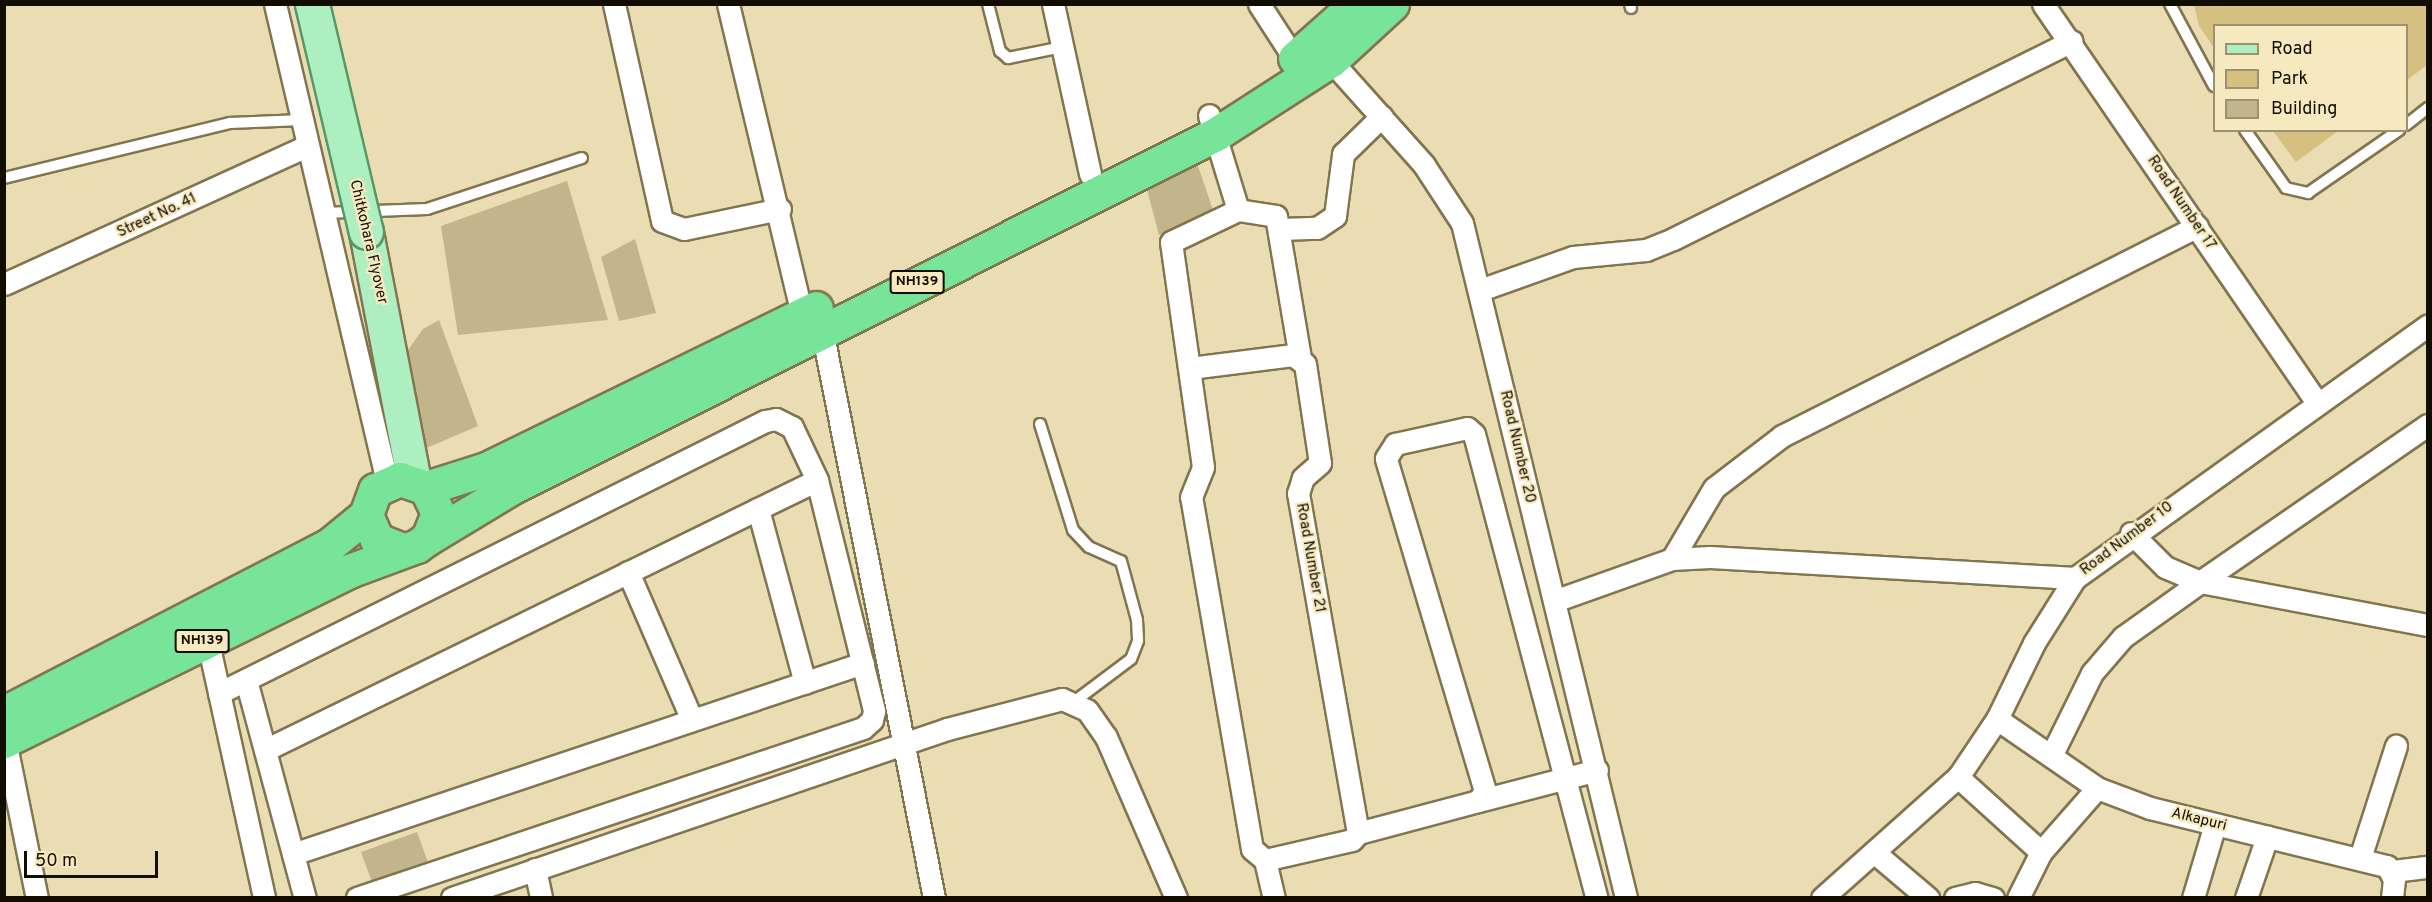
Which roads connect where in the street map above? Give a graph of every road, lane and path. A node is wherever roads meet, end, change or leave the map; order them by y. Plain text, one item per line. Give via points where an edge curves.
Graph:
1 (275, 4) edge
2 (312, 4) edge
3 (614, 4) edge
4 (728, 4) edge
5 (988, 4) edge
6 (1053, 4) edge
7 (1259, 4) edge
8 (1356, 4) edge
9 (1392, 4) edge
10 (2043, 4) edge
11 (2170, 4) edge
12 (2072, 41) junction
13 (1062, 47) junction
14 (1313, 54) junction
15 (2213, 84) edge
16 (2427, 108) edge
17 (1382, 116) junction
18 (302, 120) junction
19 (2408, 123) edge
20 (1212, 124) junction
21 (2246, 132) edge
22 (2396, 132) edge
23 (308, 146) junction
24 (582, 158) dead end
25 (1090, 174) junction
26 (4, 178) edge
27 (780, 209) junction
28 (1238, 210) junction
29 (324, 213) junction
30 (2197, 226) junction
31 (1280, 229) junction
32 (4, 284) edge
33 (1480, 290) junction
34 (814, 317) junction
35 (2427, 325) edge
36 (1300, 358) junction
37 (1190, 368) junction
38 (2317, 403) junction
39 (1040, 424) dead end
40 (2427, 425) edge
41 (817, 480) junction
42 (409, 484) junction
43 (758, 509) junction
44 (366, 515) junction
45 (2131, 533) junction
46 (416, 544) junction
47 (1672, 559) junction
48 (628, 572) junction
49 (2075, 578) junction
50 (2200, 582) junction
51 (1554, 601) junction
52 (2427, 625) edge
53 (207, 638) junction
54 (862, 663) junction
55 (246, 680) junction
56 (805, 683) junction
57 (219, 693) junction
58 (1075, 701) junction
59 (1998, 719) junction
60 (692, 720) junction
61 (5, 731) edge
62 (904, 744) junction
63 (2396, 746) dead end
64 (265, 750) junction
65 (2051, 756) junction
66 (1597, 770) junction
67 (1958, 777) junction
68 (1566, 779) junction
69 (2097, 788) junction
70 (1478, 801) junction
71 (2215, 824) junction
72 (1355, 837) junction
73 (2267, 837) junction
74 (2041, 852) junction
75 (1875, 853) junction
76 (293, 854) junction
77 (2360, 858) junction
78 (1264, 860) junction
79 (2427, 867) edge
80 (535, 869) junction
81 (2393, 871) junction
82 (37, 897) edge
83 (264, 897) edge
84 (305, 897) edge
85 (357, 897) edge
86 (452, 897) edge
87 (542, 897) edge
88 (934, 897) edge
89 (1176, 897) edge
90 (1274, 897) edge
91 (1597, 897) edge
92 (1626, 897) edge
93 (1822, 897) edge
94 (1928, 897) edge
95 (1954, 897) edge
96 (1993, 897) edge
97 (2018, 897) edge
98 (2193, 897) edge
99 (2246, 897) edge
100 (2392, 897) edge

1 - 18 street
2 - 42 main road, Chitkohara Flyover, bridge via 381,296 406,433
3 - 27 street via 662,221 684,229
4 - 27 street
5 - 13 lane via 1000,51 1008,58
6 - 13 street
7 - 14 street, Road Number 20
8 - 14 highway, NH139
9 - 14 highway, NH139
10 - 12 street, Road Number 17
11 - 15 lane
12 - 30 street, Road Number 17
12 - 33 street via 1673,239 1646,250 1573,257
13 - 25 street
14 - 17 street, Road Number 20
14 - 20 highway, NH139
16 - 19 lane
17 - 31 street via 1343,154 1335,216 1317,228
17 - 33 street, Road Number 20 via 1446,193 1465,233
18 - 23 street
18 - 26 lane via 230,123
20 - 25 highway, NH139
20 - 28 street
20 - 34 highway, NH139
21 - 22 lane via 2286,188 2308,193
23 - 29 street
23 - 32 street, Street No. 41
24 - 29 lane via 427,209
25 - 34 highway, NH139
27 - 34 street
28 - 31 street via 1276,216
28 - 37 street via 1171,242
29 - 42 street
30 - 38 street, Road Number 17
30 - 47 street via 1782,436 1714,488
31 - 36 street
33 - 51 street, Road Number 20
34 - 42 highway, NH139 via 486,469
34 - 46 highway, NH139
34 - 62 street
35 - 38 street, Road Number 10
36 - 37 street
36 - 72 street, Road Number 21 via 1320,463 1303,478 1298,493
37 - 78 street via 1203,467 1191,497 1252,849
38 - 45 street, Road Number 10
39 - 58 lane via 1073,530 1089,547 1121,561 1137,620 1138,640 1131,659
40 - 50 street
41 - 43 street
41 - 54 street
41 - 55 street via 792,427 776,419 765,421
42 - 44 highway, NH139 via 375,490
42 - 46 highway via 438,513
43 - 48 street
43 - 56 street
44 - 46 highway via 377,540
44 - 61 highway, NH139 via 328,546
45 - 49 street, Road Number 10
45 - 50 street via 2165,567
46 - 53 highway, NH139
47 - 49 street
47 - 51 street
48 - 60 street
48 - 64 street
49 - 59 street, Road Number 10 via 2040,633
50 - 52 street
50 - 65 street via 2117,644 2092,673
51 - 66 street, Road Number 20
53 - 57 street
53 - 61 highway, NH139
54 - 56 street
54 - 85 street via 874,711 862,728
55 - 57 street
55 - 64 street
56 - 60 street
57 - 83 street
58 - 62 street via 1045,701
58 - 89 street via 1106,737
59 - 65 street, Alkapuri
59 - 67 street, Road Number 10
60 - 76 street
61 - 82 street
62 - 80 street
62 - 88 street
63 - 77 street
64 - 76 street
65 - 69 street, Alkapuri
66 - 68 street
66 - 92 street, Road Number 20
67 - 74 street
67 - 75 street, Road Number 10
68 - 70 street
68 - 70 street via 1474,434 1459,427 1395,444 1386,458 1486,780
68 - 91 street
69 - 71 street, Alkapuri
69 - 74 street
70 - 72 street
71 - 73 street, Alkapuri
71 - 98 street
72 - 78 street
73 - 77 street, Alkapuri
73 - 99 street
74 - 97 street
75 - 93 street, Road Number 10
75 - 94 street
76 - 84 street
77 - 81 street, Alkapuri
78 - 90 street
79 - 81 street
80 - 86 street
80 - 87 street
81 - 100 street
95 - 96 street via 1975,892

